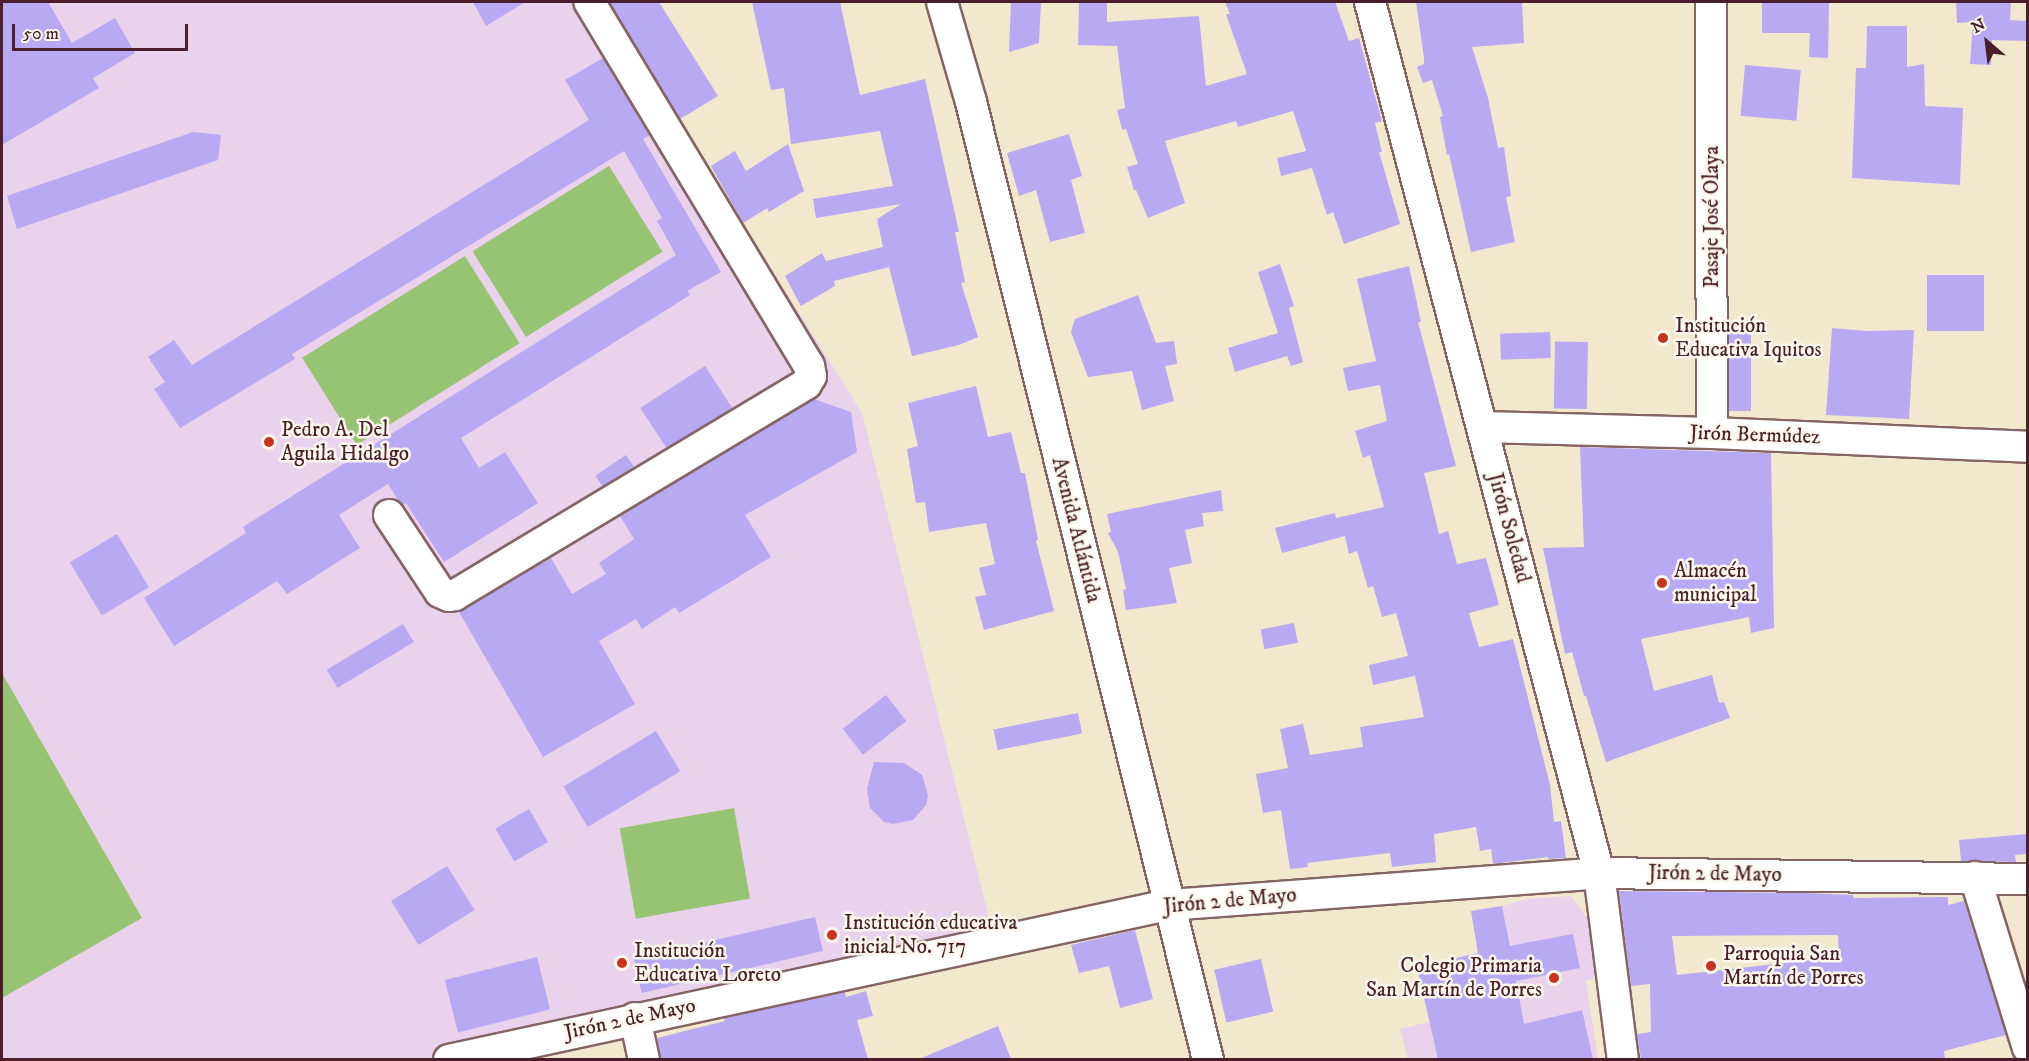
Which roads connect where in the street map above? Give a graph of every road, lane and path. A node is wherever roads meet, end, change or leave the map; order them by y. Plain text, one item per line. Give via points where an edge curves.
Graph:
1 (589, 2) edge
2 (942, 2) edge
3 (1370, 2) edge
4 (1711, 2) edge
5 (1483, 427) junction
6 (1712, 433) junction
7 (2028, 447) edge
8 (388, 515) dead end
9 (1599, 873) junction
10 (1975, 877) junction
11 (2028, 879) edge
12 (1168, 904) junction
13 (635, 1018) junction
14 (2028, 1048) edge
15 (448, 1059) edge
16 (644, 1059) edge
17 (1208, 1059) edge
18 (1623, 1059) edge

1 - 8 street via 809,366 811,376 806,384 455,595 440,592
2 - 12 street, Avenida Atlántida via 971,102
3 - 5 street, Jirón Soledad
4 - 6 street, Pasaje José Olaya
5 - 6 street, Jirón Bermúdez
5 - 9 street, Jirón Soledad
6 - 7 street, Jirón Bermúdez
9 - 10 street, Jirón 2 de Mayo
9 - 12 street, Jirón 2 de Mayo
9 - 18 street, Jirón Soledad
10 - 11 street, Jirón 2 de Mayo
10 - 14 street
12 - 13 street, Jirón 2 de Mayo
12 - 17 street, Avenida Atlántida
13 - 15 street, Jirón 2 de Mayo
13 - 16 street

